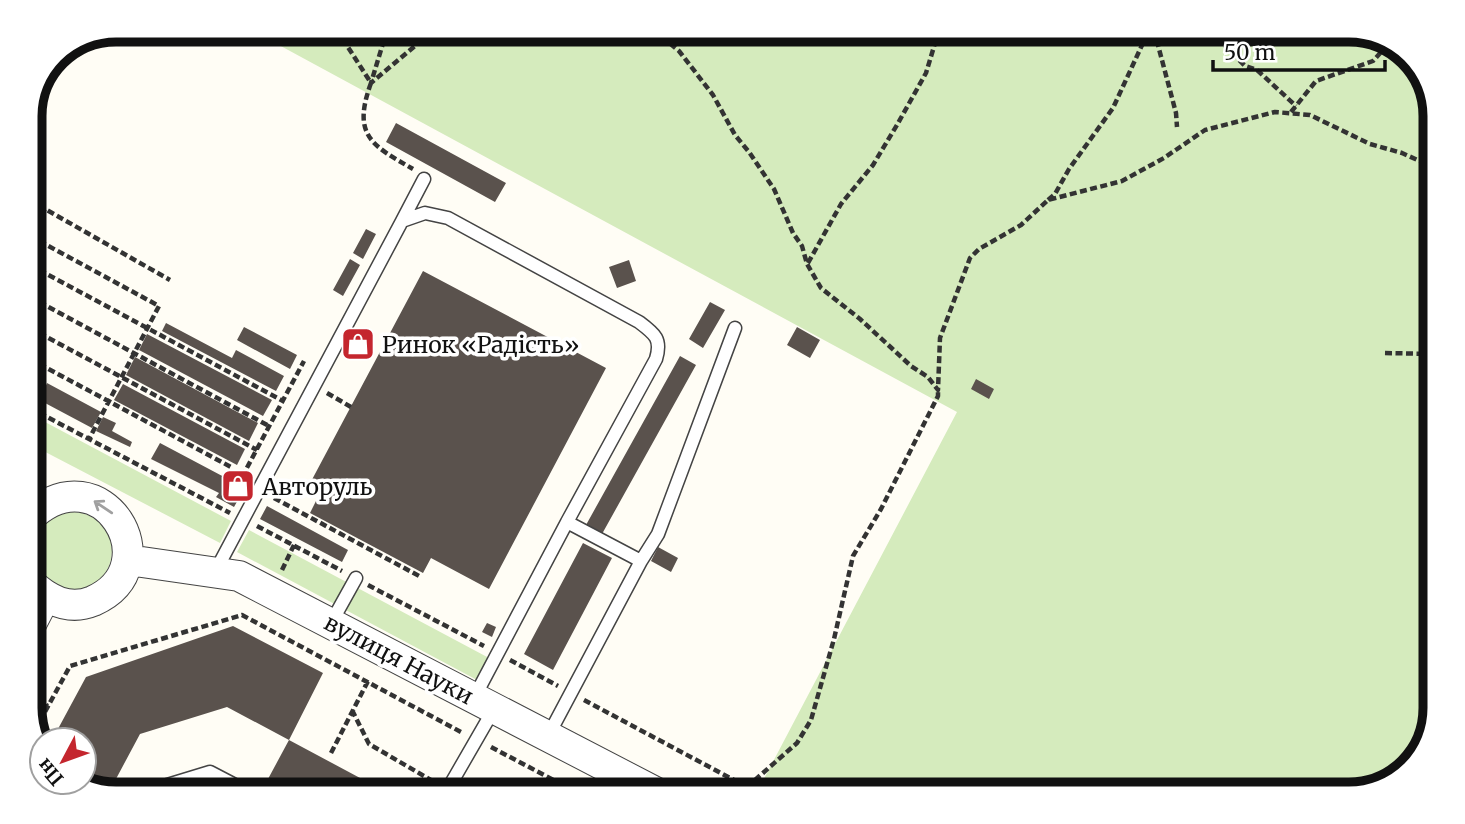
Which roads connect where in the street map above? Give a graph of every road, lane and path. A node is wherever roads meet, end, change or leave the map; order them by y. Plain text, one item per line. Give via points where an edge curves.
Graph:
1 (345, 42) edge
2 (383, 42) edge
3 (420, 42) edge
4 (668, 42) edge
5 (935, 42) edge
6 (1145, 42) edge
7 (1155, 42) edge
8 (1222, 42) edge
9 (1382, 50) edge
10 (371, 83) junction
11 (1296, 106) junction
12 (1292, 113) junction
13 (1177, 127) dead end
14 (1423, 163) edge
15 (424, 179) joint
16 (1048, 200) junction
17 (42, 214) edge
18 (402, 221) junction
19 (42, 241) edge
20 (807, 264) junction
21 (42, 271) edge
22 (170, 280) dead end
23 (42, 303) edge
24 (147, 328) junction
25 (735, 328) dead end
26 (42, 334) edge
27 (134, 353) junction
28 (1385, 353) dead end
29 (1423, 354) edge
30 (304, 361) dead end
31 (42, 365) edge
32 (121, 377) junction
33 (314, 386) junction
34 (938, 390) junction
35 (108, 401) junction
36 (283, 401) junction
37 (351, 407) dead end
38 (42, 414) edge
39 (270, 426) junction
40 (89, 439) junction
41 (257, 450) junction
42 (231, 467) dead end
43 (242, 477) dead end
44 (259, 489) junction
45 (42, 506) edge
46 (243, 518) junction
47 (567, 522) junction
48 (128, 560) junction
49 (641, 561) junction
50 (215, 573) junction
51 (421, 577) dead end
52 (356, 578) dead end
53 (42, 593) edge
54 (331, 624) junction
55 (368, 681) junction
56 (42, 697) edge
57 (484, 703) junction
58 (48, 707) junction
59 (352, 710) junction
60 (42, 717) edge
61 (548, 736) junction
62 (476, 740) junction
63 (331, 752) dead end
64 (177, 782) edge
65 (229, 782) edge
66 (430, 782) edge
67 (452, 782) edge
68 (557, 782) edge
69 (636, 782) edge
70 (753, 782) edge

1 - 10 path
2 - 10 path
3 - 10 path
4 - 20 path via 713,95 774,189
5 - 20 path via 926,73 893,133 841,204
6 - 16 path via 1114,108
7 - 13 path
8 - 11 path
9 - 11 path via 1373,61 1316,81
10 - 15 path via 363,106 369,138
11 - 12 path
12 - 14 path via 1310,115
12 - 16 path via 1275,112 1205,130 1122,181
15 - 18 lane
16 - 34 path via 1021,225 979,248 970,258 940,338
17 - 22 path via 45,209
18 - 33 lane
18 - 47 lane via 425,213 448,218 654,333 660,347 656,359
19 - 24 path via 159,306
20 - 34 path via 821,288
21 - 24 path
23 - 27 path
24 - 27 path
24 - 36 path
25 - 49 lane via 658,534
26 - 32 path
27 - 32 path
27 - 39 path
28 - 29 path
30 - 36 path
31 - 35 path
32 - 35 path
32 - 41 path
33 - 37 path
33 - 44 lane
34 - 70 path via 881,509 853,555 811,720 797,743
35 - 40 path
35 - 42 path
36 - 39 path
38 - 40 path
39 - 41 path
40 - 46 path
41 - 43 path
44 - 46 lane
44 - 51 path
48 -> 45 street via 127,539 119,520 104,505 85,496 63,496
46 - 50 lane
47 - 49 lane
47 - 57 lane
48 - 50 street, вулиця Науки
48 - 53 street via 120,580 106,595 86,604 65,605
49 - 61 lane
50 - 54 street, вулиця Науки via 239,576
52 - 54 lane
54 - 57 street, вулиця Науки
55 - 58 path via 242,615 70,666
55 - 59 path
55 - 62 path
56 - 58 path
57 - 61 street, вулиця Науки
57 - 62 lane
58 - 60 path
59 - 63 path
59 - 66 path via 369,744
61 - 69 street, вулиця Науки
62 - 67 lane
62 - 68 path
64 - 65 lane via 210,772

